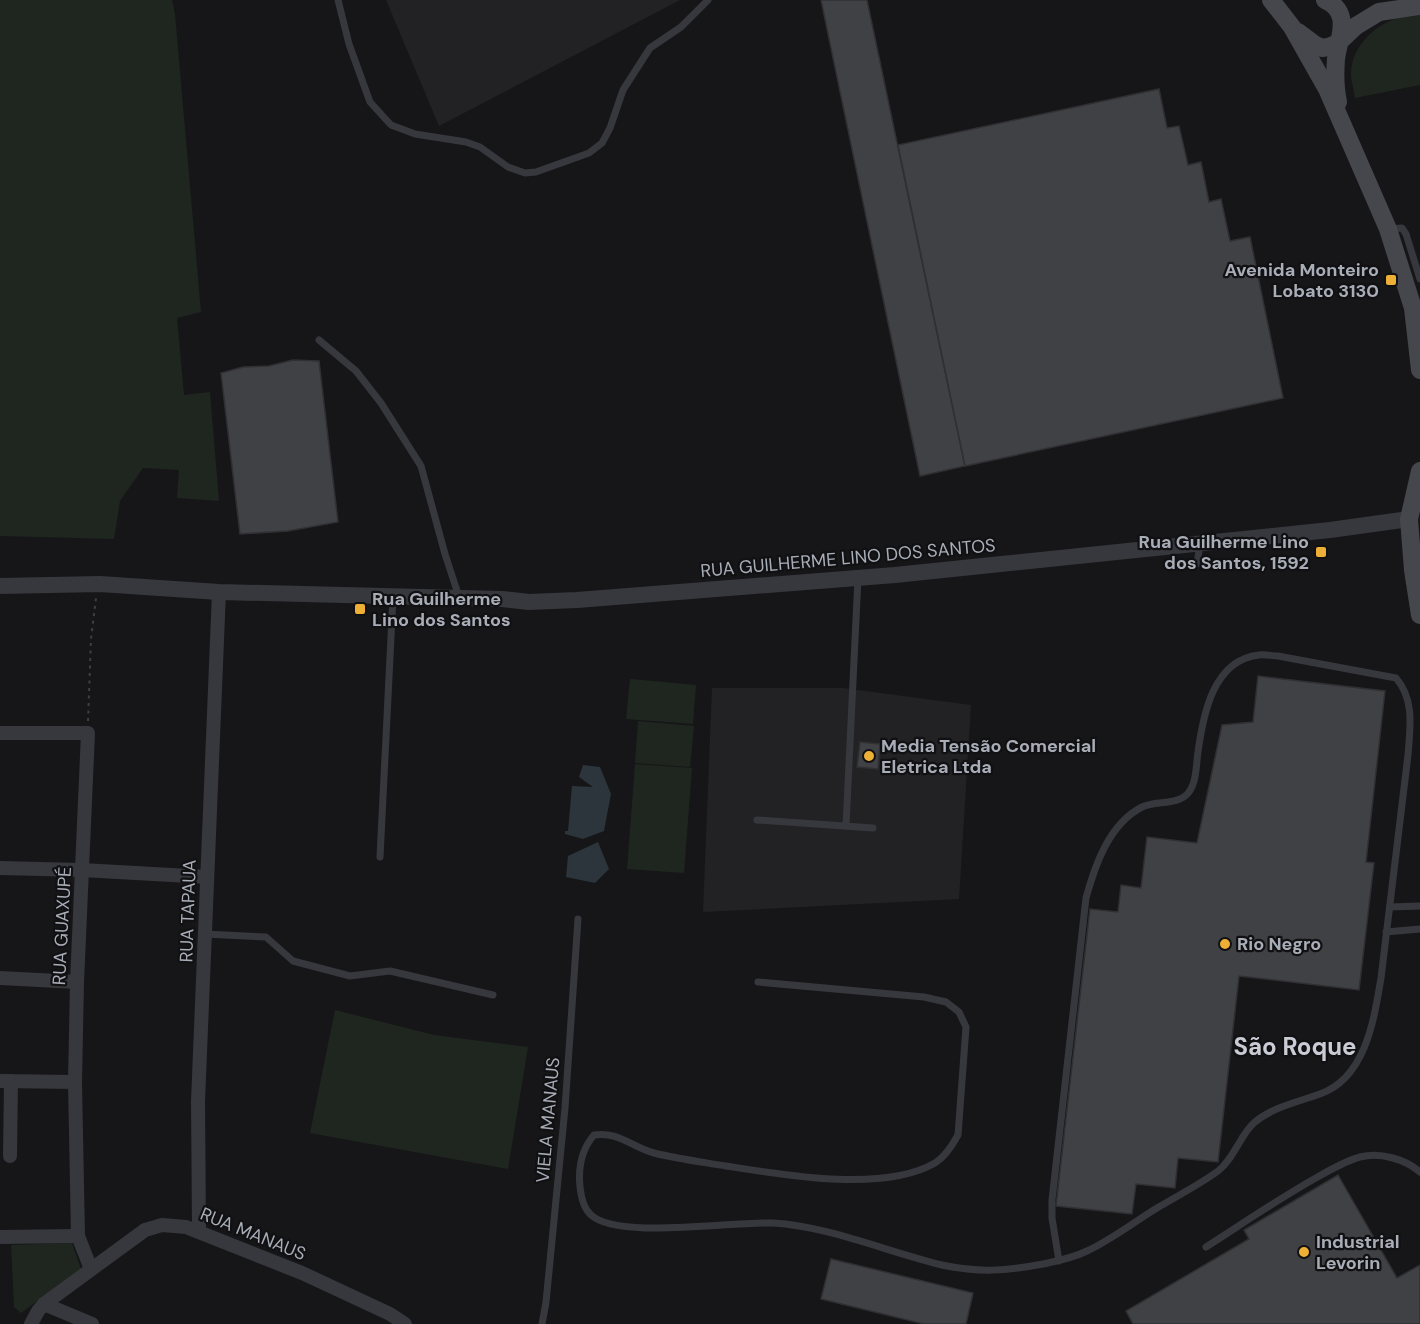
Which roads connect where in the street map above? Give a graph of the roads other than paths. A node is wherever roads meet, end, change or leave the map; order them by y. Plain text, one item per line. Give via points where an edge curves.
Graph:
1 (338, 0) edge
2 (708, 0) edge
3 (1271, 0) edge
4 (1325, 0) edge
5 (1420, 6) edge
6 (1292, 27) junction
7 (1341, 40) junction
8 (1346, 132) junction
9 (1388, 229) junction
10 (1416, 254) edge
11 (1420, 279) edge
12 (1417, 305) edge
13 (320, 340) dead end
14 (1420, 370) edge
15 (1420, 471) edge
16 (1418, 490) edge
17 (1409, 519) junction
18 (1200, 544) junction
19 (1197, 564) dead end
20 (858, 578) junction
21 (0, 586) edge
22 (219, 592) junction
23 (393, 597) junction
24 (460, 599) junction
25 (1420, 615) edge
26 (0, 733) edge
27 (757, 820) dead end
28 (846, 826) junction
29 (873, 828) dead end
30 (380, 857) dead end
31 (0, 868) edge
32 (82, 870) junction
33 (207, 877) junction
34 (1420, 906) edge
35 (1390, 907) junction
36 (578, 919) dead end
37 (1420, 930) edge
38 (1386, 932) junction
39 (204, 934) junction
40 (0, 978) edge
41 (77, 982) junction
42 (758, 982) dead end
43 (493, 995) dead end
44 (6, 1081) edge
45 (75, 1082) junction
46 (10, 1156) dead end
47 (1420, 1172) edge
48 (199, 1232) junction
49 (78, 1236) junction
50 (0, 1237) edge
51 (1206, 1247) dead end
52 (1059, 1261) junction
53 (91, 1269) junction
54 (44, 1304) junction
55 (31, 1324) edge
56 (92, 1324) edge
57 (405, 1324) edge
58 (542, 1324) edge

1 - 2 lane via 370,102 391,125 480,147 508,167 525,173 589,153 602,143 623,90 650,48 681,27
3 - 6 main road
4 - 7 main road via 1340,13
5 - 7 main road via 1379,12
6 - 7 main road via 1322,48
6 - 8 main road
7 - 8 main road via 1336,57 1337,98
8 - 9 main road
9 - 10 lane via 1402,228
9 - 12 main road
10 - 11 lane
12 - 14 main road
13 - 24 lane via 356,371 421,466
15 - 16 main road
16 - 17 main road
17 - 18 street, RUA GUILHERME LINO DOS SANTOS
17 - 25 main road
18 - 19 lane
18 - 20 street, RUA GUILHERME LINO DOS SANTOS
20 - 24 street, RUA GUILHERME LINO DOS SANTOS via 577,600
20 - 28 lane
21 - 22 street, RUA GUILHERME LINO DOS SANTOS via 100,584
22 - 23 street, RUA GUILHERME LINO DOS SANTOS
22 - 33 street, RUA TAPAUA
23 - 24 street, RUA GUILHERME LINO DOS SANTOS
23 - 30 lane
26 - 32 street, RUA GUAXUPÉ via 88,733
27 - 28 lane
28 - 29 lane
31 - 32 street
32 - 33 street
32 - 41 street, RUA GUAXUPÉ
33 - 39 street, RUA TAPAUA
34 - 35 lane
35 - 38 lane
35 - 52 lane via 1411,722 1404,688 1396,678 1278,656 1246,658 1215,687 1207,705 1189,793 1179,800 1143,807 1117,827 1096,863 1086,898 1052,1200
36 - 58 lane, VIELA MANAUS via 565,1108
37 - 38 lane
38 - 52 lane via 1375,1013 1354,1068 1323,1094 1289,1103 1253,1123 1220,1170 1087,1251
39 - 43 lane via 266,937 292,961 350,976 390,971
39 - 48 street, RUA TAPAUA via 198,1101
40 - 41 street
41 - 45 street, RUA GUAXUPÉ
42 - 52 lane via 924,997 946,1002 959,1012 966,1027 966,1046 958,1135 951,1148 936,1162 915,1172 882,1178 821,1178 683,1159 640,1149 612,1134 594,1135 584,1150 579,1170 581,1197 591,1215 627,1228 737,1223 802,1227 896,1254 982,1272
44 - 45 street
44 - 46 street
45 - 49 street, RUA GUAXUPÉ
47 - 51 lane via 1388,1157 1360,1157 1307,1183
48 - 53 street, RUA MANAUS via 162,1224 145,1230
48 - 57 street, RUA MANAUS via 302,1273
49 - 50 street
49 - 53 street, RUA GUAXUPÉ
53 - 54 street, RUA MANAUS
54 - 55 street
54 - 56 street

